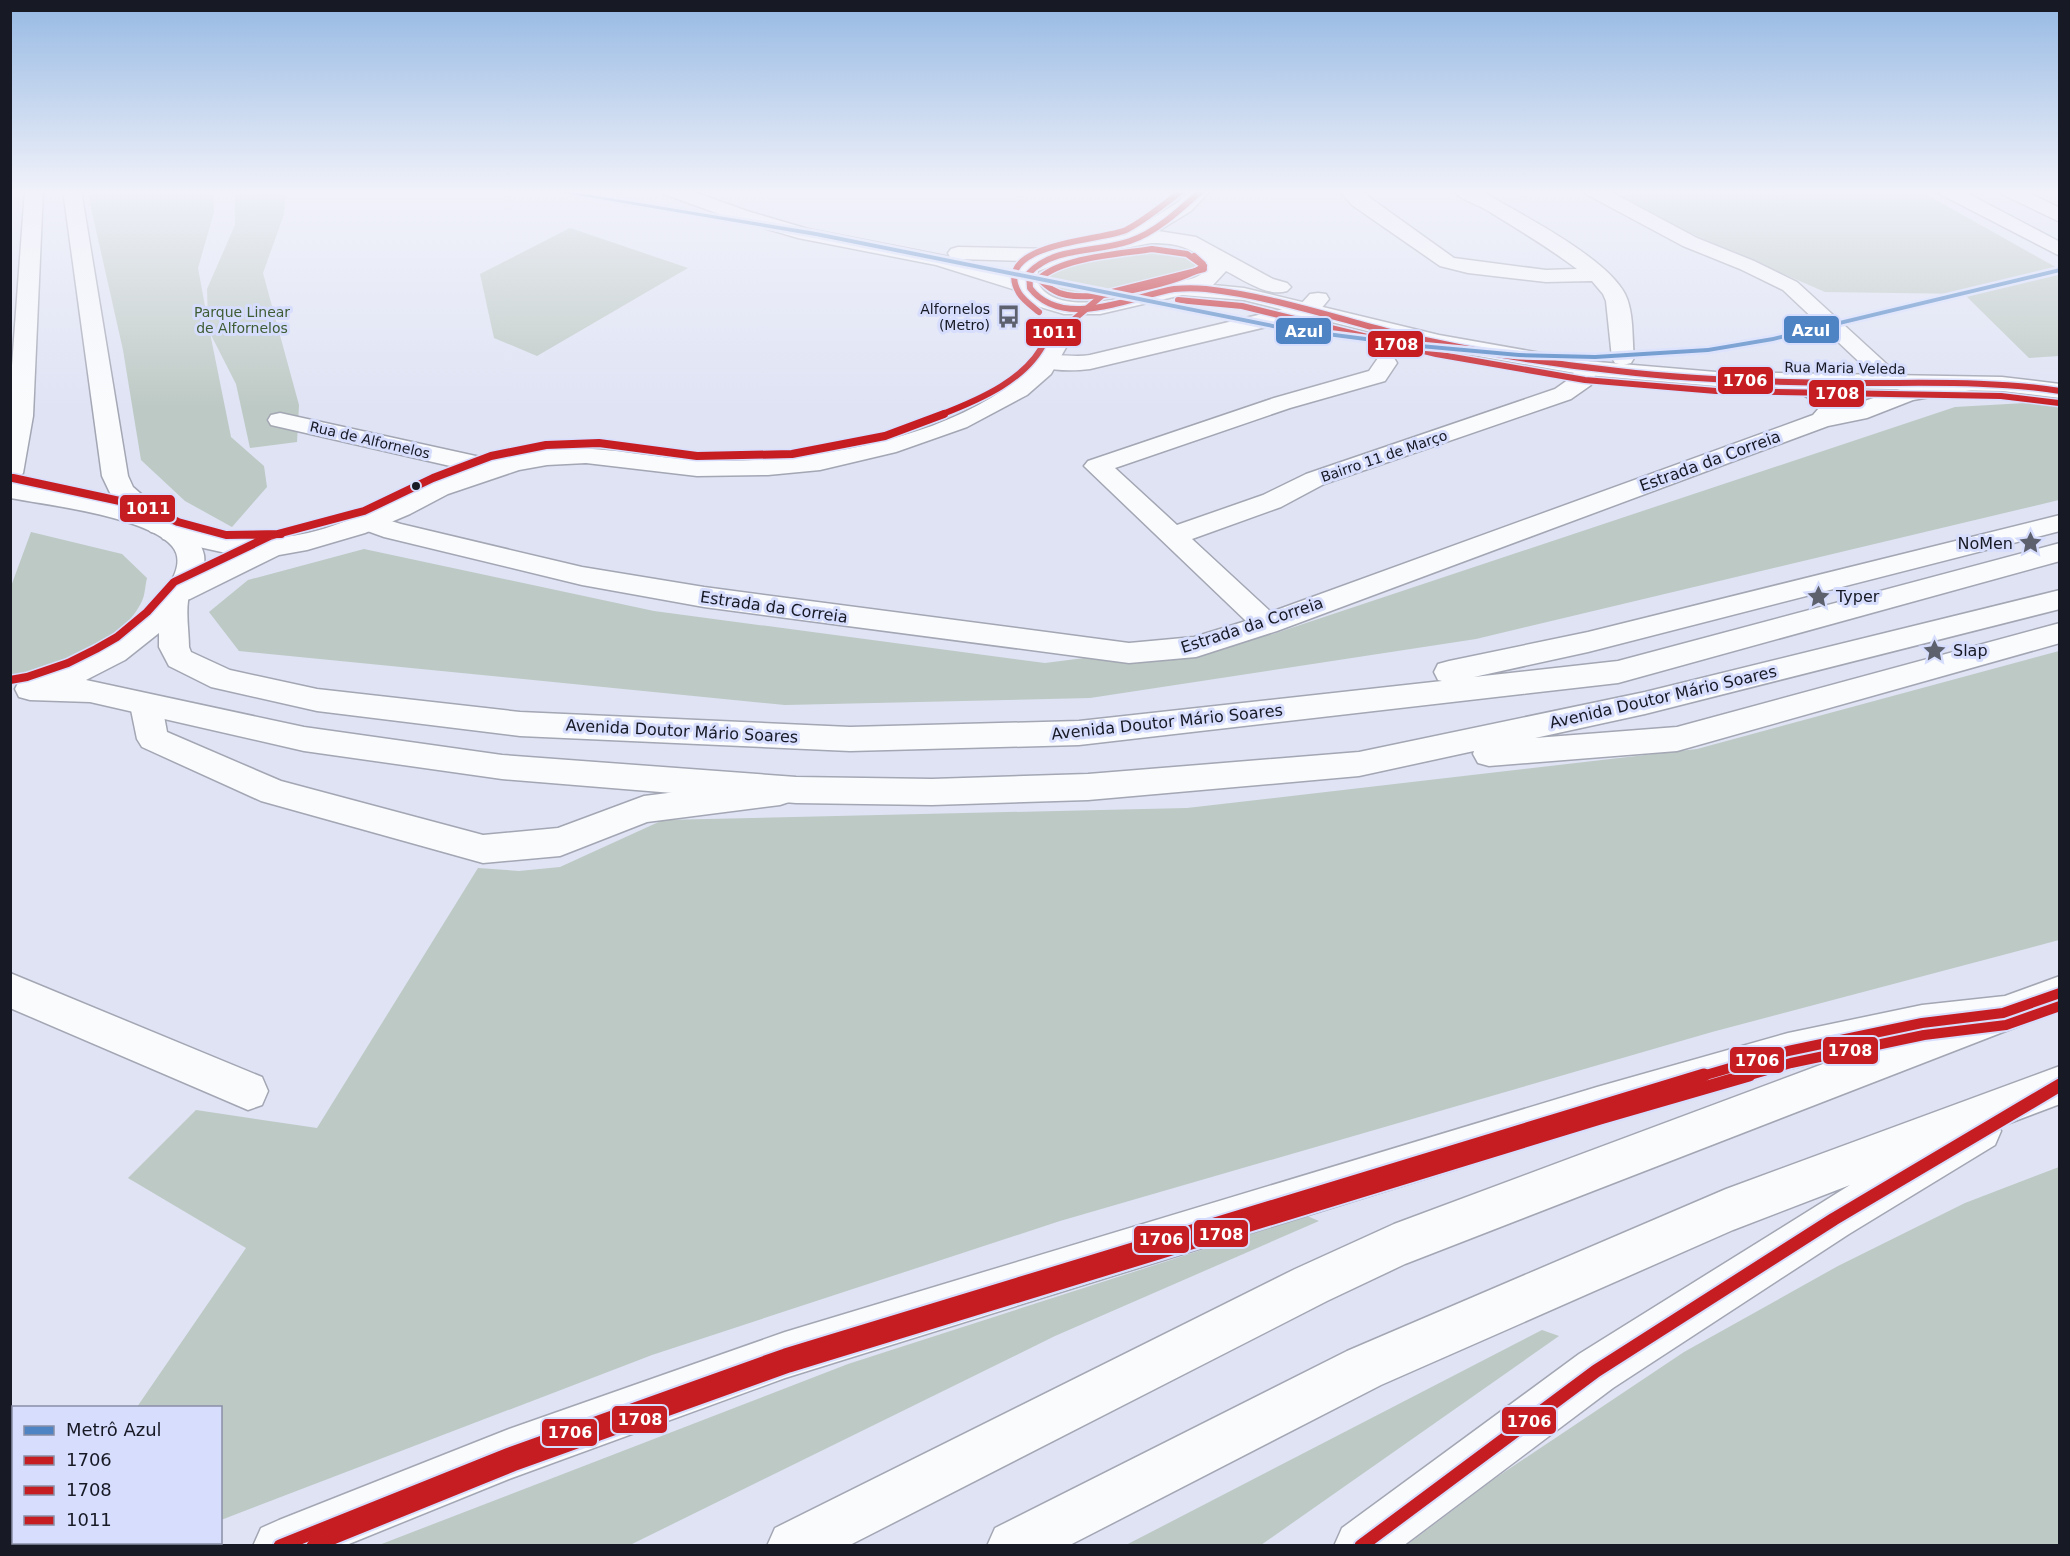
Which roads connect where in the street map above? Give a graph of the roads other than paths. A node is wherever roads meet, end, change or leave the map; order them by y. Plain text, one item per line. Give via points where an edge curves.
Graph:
1 (30, 263) edge
2 (83, 263) edge
3 (951, 263) edge
4 (1040, 263) edge
5 (1216, 263) edge
6 (1239, 263) edge
7 (1453, 263) edge
8 (1579, 263) edge
9 (1741, 263) edge
10 (1597, 274) junction
11 (1028, 286) junction
12 (1179, 288) junction
13 (1274, 301) junction
14 (1047, 303) junction
15 (1313, 304) junction
16 (1108, 305) junction
17 (1053, 353) junction
18 (1623, 358) junction
19 (1386, 363) dead end
20 (1586, 368) junction
21 (1879, 368) junction
22 (2060, 370) edge
23 (1778, 381) junction
24 (1969, 384) junction
25 (2060, 391) edge
26 (280, 420) dead end
27 (1822, 420) junction
28 (494, 468) junction
29 (10, 473) edge
30 (10, 490) edge
31 (368, 522) junction
32 (2060, 523) edge
33 (167, 529) junction
34 (1173, 536) junction
35 (275, 547) junction
36 (2060, 552) edge
37 (177, 597) junction
38 (2060, 599) edge
39 (1267, 624) junction
40 (2060, 633) edge
41 (20, 690) edge
42 (146, 705) junction
43 (1278, 711) junction
44 (1359, 764) junction
45 (796, 790) junction
46 (10, 990) edge
47 (2060, 993) edge
48 (2003, 1013) junction
49 (2057, 1086) edge
50 (248, 1091) dead end
51 (279, 1545) edge
52 (793, 1545) edge
53 (1013, 1545) edge
54 (1360, 1545) edge

1 - 29 main road via 21,416
2 - 33 main road via 115,476 121,491
3 - 11 main road
4 - 11 main road via 1030,268
5 - 12 main road via 1210,279
6 - 15 main road, Rua Maria Veleda via 1266,283
7 - 10 main road via 1546,276
8 - 10 main road
9 - 21 main road via 1791,286
10 - 18 main road via 1615,296
11 - 14 main road
12 - 13 main road via 1236,292
12 - 16 main road
13 - 15 main road
13 - 17 main road
14 - 16 main road via 1074,309
14 - 17 main road
15 - 17 main road via 1090,362
15 - 18 main road, Rua Maria Veleda via 1496,339
15 - 20 main road, Rua Maria Veleda via 1439,342
16 - 17 main road
17 - 28 main road via 1033,378 977,413 878,450 793,466 696,468 599,456 547,458
18 - 21 main road, Rua Maria Veleda via 1759,367
19 - 34 main road via 1377,376 1282,403 1097,466
20 - 23 main road, Rua Maria Veleda
20 - 34 main road, Bairro 11 de Março via 1583,380 1563,394 1315,479 1272,501
21 - 22 main road, Rua Maria Veleda
23 - 24 main road, Rua Maria Veleda
23 - 27 main road via 1798,384 1821,395 1832,409
24 - 25 main road, Rua Maria Veleda
24 - 27 main road, Estrada da Correia via 1908,394 1858,413
26 - 28 main road, Rua de Alfornelos
27 - 39 main road, Estrada da Correia
28 - 31 main road
30 - 33 main road via 109,511
31 - 35 main road
31 - 39 main road, Estrada da Correia via 633,586 1119,652 1196,646
32 - 43 main road via 1588,642
33 - 35 main road via 224,547
33 - 37 main road via 183,541 190,553 189,574
34 - 39 main road
35 - 37 main road
36 - 43 main road, Avenida Doutor Mário Soares via 1617,672
37 - 41 main road via 124,647 73,674
37 - 43 main road, Avenida Doutor Mário Soares via 174,647 180,659 222,678 317,700 520,724 850,739 1078,733
38 - 44 main road, Avenida Doutor Mário Soares via 1645,703
40 - 44 main road via 1677,739
41 - 42 main road, Avenida Doutor Mário Soares via 90,691 131,698
42 - 45 main road, Avenida Doutor Mário Soares via 304,739 502,767
42 - 45 main road, Avenida Doutor Mário Soares via 153,739 273,792 483,849 560,842 644,809
44 - 45 main road, Avenida Doutor Mário Soares via 1088,787 932,792
46 - 50 main road
47 - 48 main road
48 - 51 main road via 1922,1023 1766,1058 1597,1106 808,1348 509,1454
48 - 52 main road via 1394,1246
49 - 53 main road via 1726,1211 1364,1368
49 - 54 main road via 1834,1219 1596,1371

